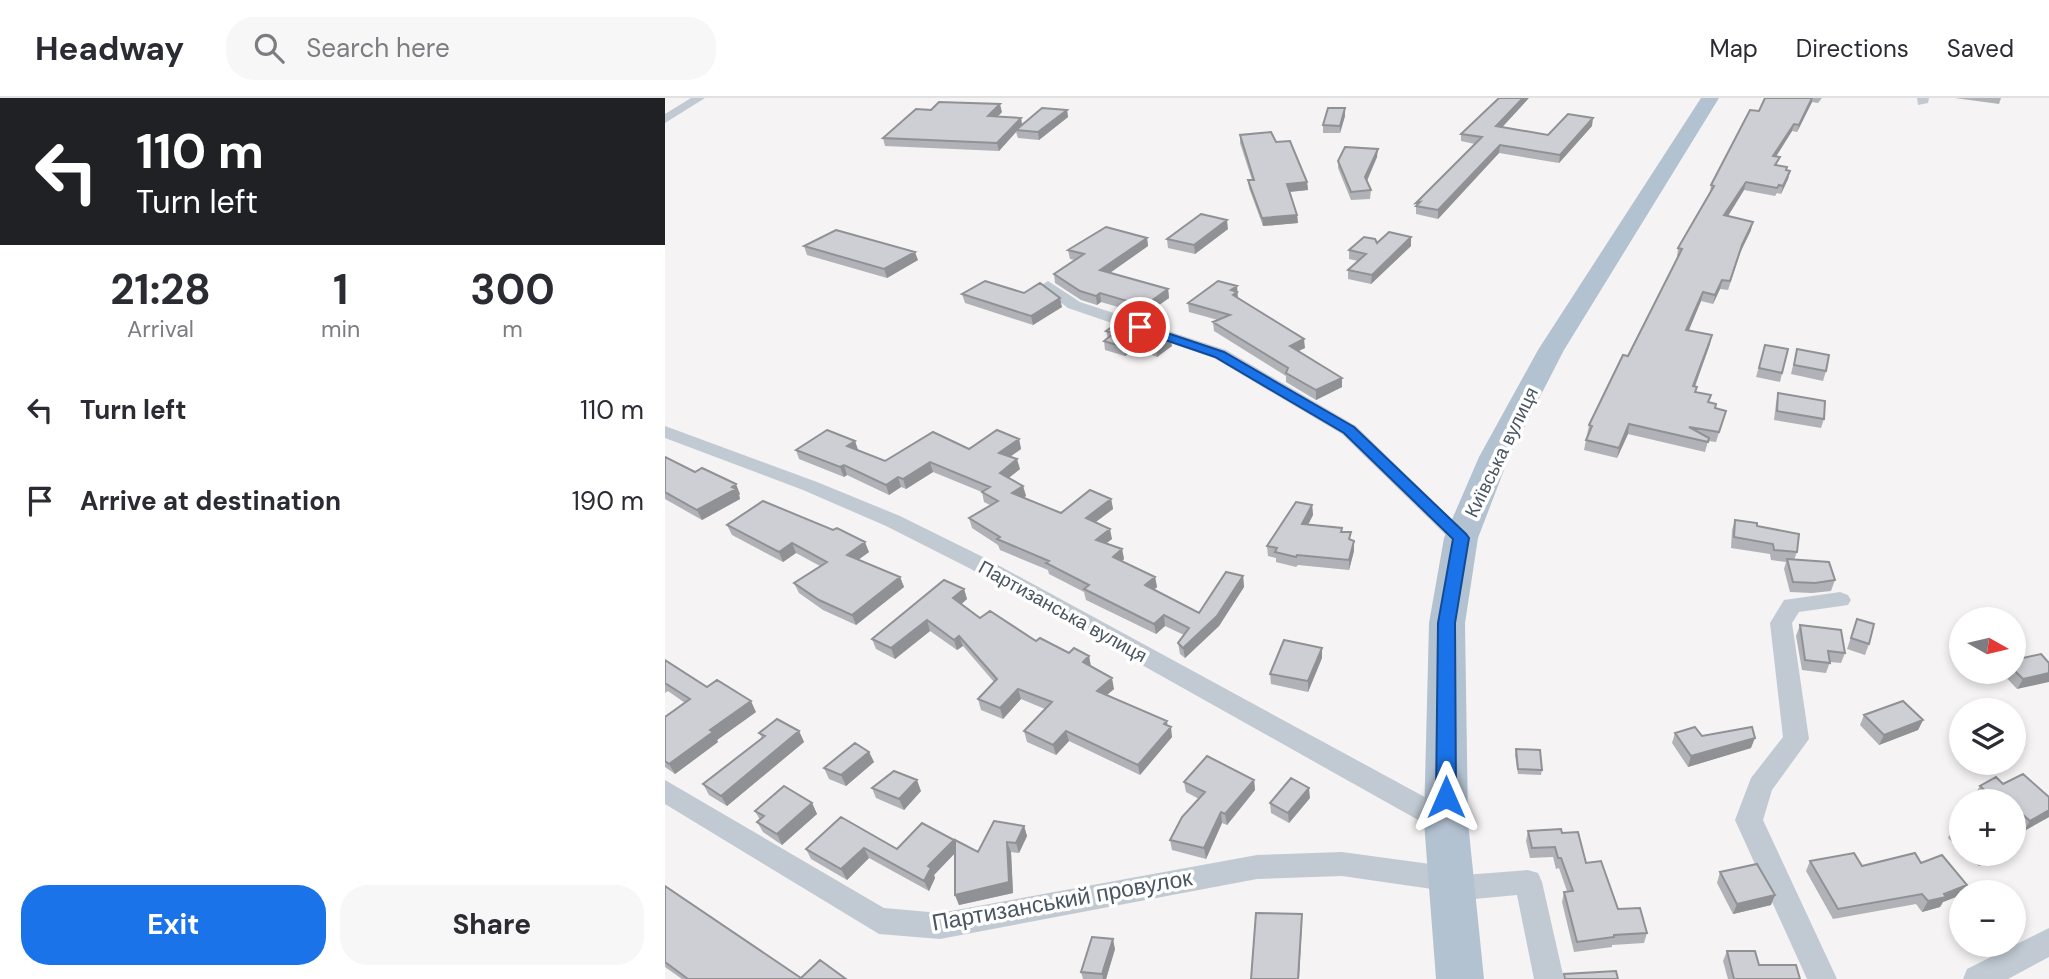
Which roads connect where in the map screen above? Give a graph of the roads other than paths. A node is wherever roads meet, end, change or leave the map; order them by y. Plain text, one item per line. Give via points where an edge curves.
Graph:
1 (699, 98) edge
2 (1710, 98) edge
3 (665, 119) edge
4 (1048, 286) edge
5 (665, 432) edge
6 (1461, 538) junction
7 (1840, 600) dead end
8 (665, 791) edge
9 (1446, 822) junction
10 (1452, 884) junction
11 (2049, 942) edge
12 (1460, 979) edge
13 (1549, 979) edge
14 (1822, 979) edge
15 (1978, 979) edge

1 - 3 street
2 - 6 main road, Київська вулиця via 1551,350 1494,457
4 - 6 street via 1074,305 1220,354 1349,430
5 - 9 street, Партизанська вулиця via 893,521
6 - 9 main road, Київська вулиця via 1447,623
7 - 14 street via 1792,605 1781,623 1796,740 1760,786 1749,820
8 - 10 street, Партизанський провулок via 879,921 940,926 1257,867 1342,864
9 - 10 main road, Київська вулиця
10 - 12 main road, Київська вулиця
10 - 13 street, Партизанський провулок via 1528,882
11 - 15 street

